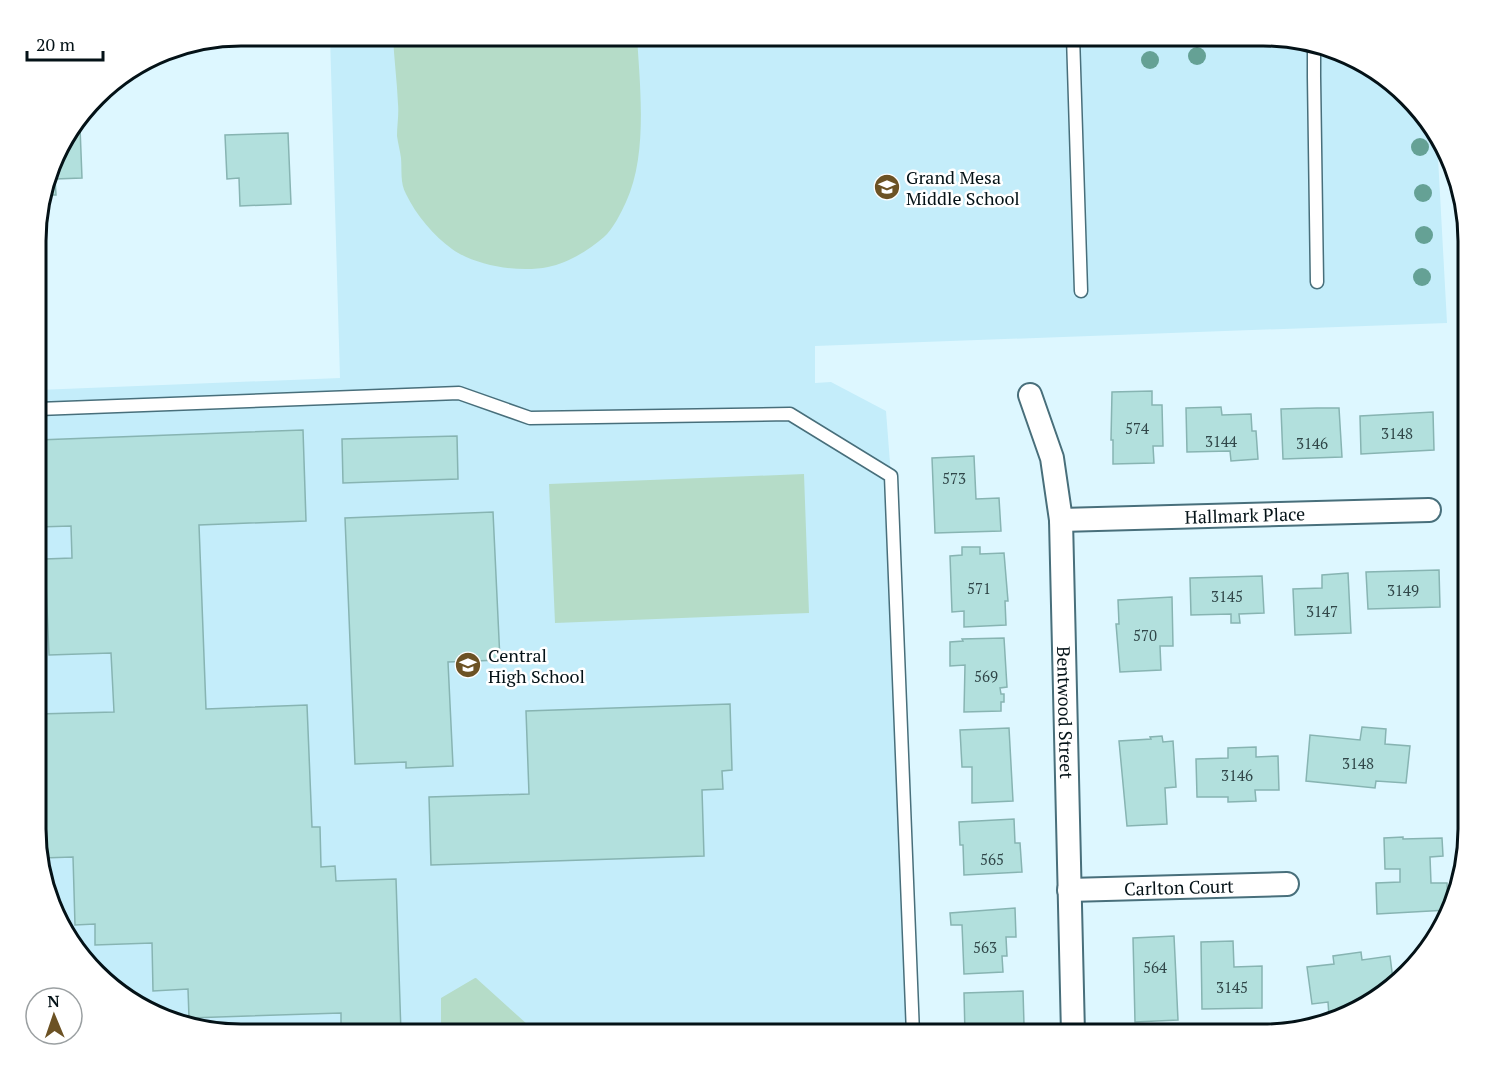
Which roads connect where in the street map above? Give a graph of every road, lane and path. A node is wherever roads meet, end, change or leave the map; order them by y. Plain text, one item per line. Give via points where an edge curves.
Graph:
1 (1073, 47) edge
2 (1314, 53) edge
3 (1317, 282) dead end
4 (1082, 291) dead end
5 (1030, 395) dead end
6 (46, 409) edge
7 (1429, 510) dead end
8 (1061, 520) junction
9 (1287, 884) dead end
10 (1069, 890) junction
11 (913, 1024) edge
12 (1073, 1024) edge

1 - 4 lane
2 - 3 lane
5 - 8 street, Bentwood Street via 1052,458
6 - 11 lane via 459,393 530,418 790,414 891,476
7 - 8 street, Hallmark Place
8 - 10 street, Bentwood Street
9 - 10 street, Carlton Court
10 - 12 street, Bentwood Street

